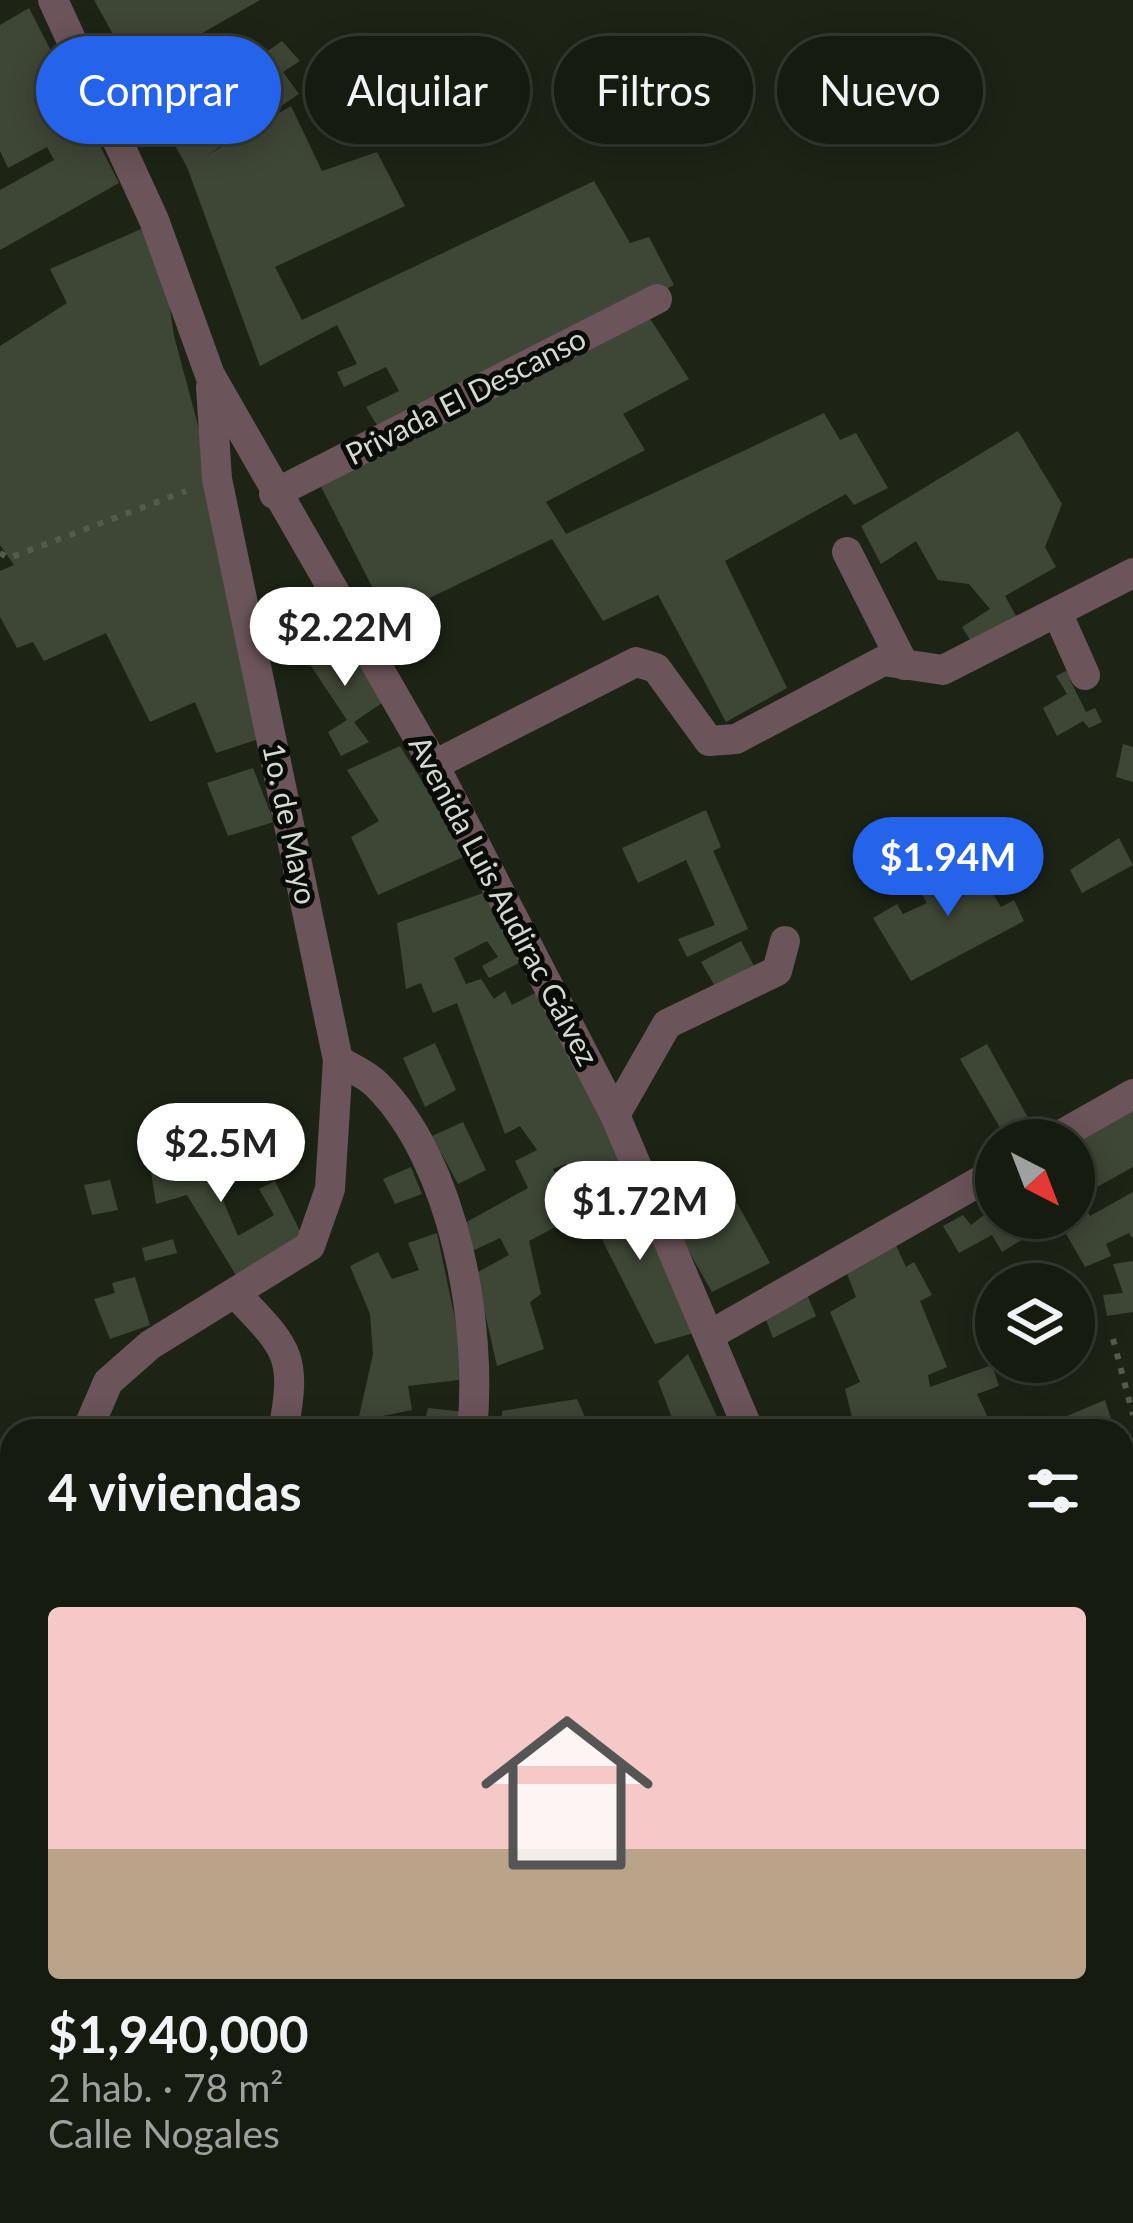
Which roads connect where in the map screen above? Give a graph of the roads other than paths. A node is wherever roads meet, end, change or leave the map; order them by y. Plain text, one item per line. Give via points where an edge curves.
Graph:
1 (52, 0) edge
2 (657, 299) dead end
3 (210, 376) junction
4 (274, 494) junction
5 (847, 552) dead end
6 (1133, 573) edge
7 (1057, 612) junction
8 (904, 664) junction
9 (1085, 675) dead end
10 (434, 765) junction
11 (785, 941) dead end
12 (338, 1060) junction
13 (1133, 1094) edge
14 (615, 1115) junction
15 (1089, 1119) edge
16 (975, 1184) edge
17 (235, 1293) junction
18 (710, 1335) junction
19 (94, 1419) edge
20 (285, 1419) edge
21 (473, 1419) edge
22 (744, 1419) edge

1 - 3 street via 154,220
2 - 4 street, Privada El Descanso
3 - 4 street, Avenida Luis Audirac Gálvez
3 - 12 street, 1o. de Mayo via 217,479
4 - 10 street, Avenida Luis Audirac Gálvez
5 - 8 street
6 - 7 street
7 - 8 street via 943,670
7 - 9 street
8 - 10 street via 883,662 736,740 709,741 656,668 636,662
10 - 14 street, Avenida Luis Audirac Gálvez
11 - 14 street via 777,971 668,1024
12 - 17 street, 1o. de Mayo via 329,1189 310,1246
12 - 21 street via 376,1083 424,1150 459,1254 477,1377
13 - 15 street
14 - 18 street, Avenida Luis Audirac Gálvez
16 - 18 street
17 - 19 street, 1o. de Mayo via 150,1345 108,1382
17 - 20 street via 284,1346 292,1382
18 - 22 street, Avenida Luis Audirac Gálvez

